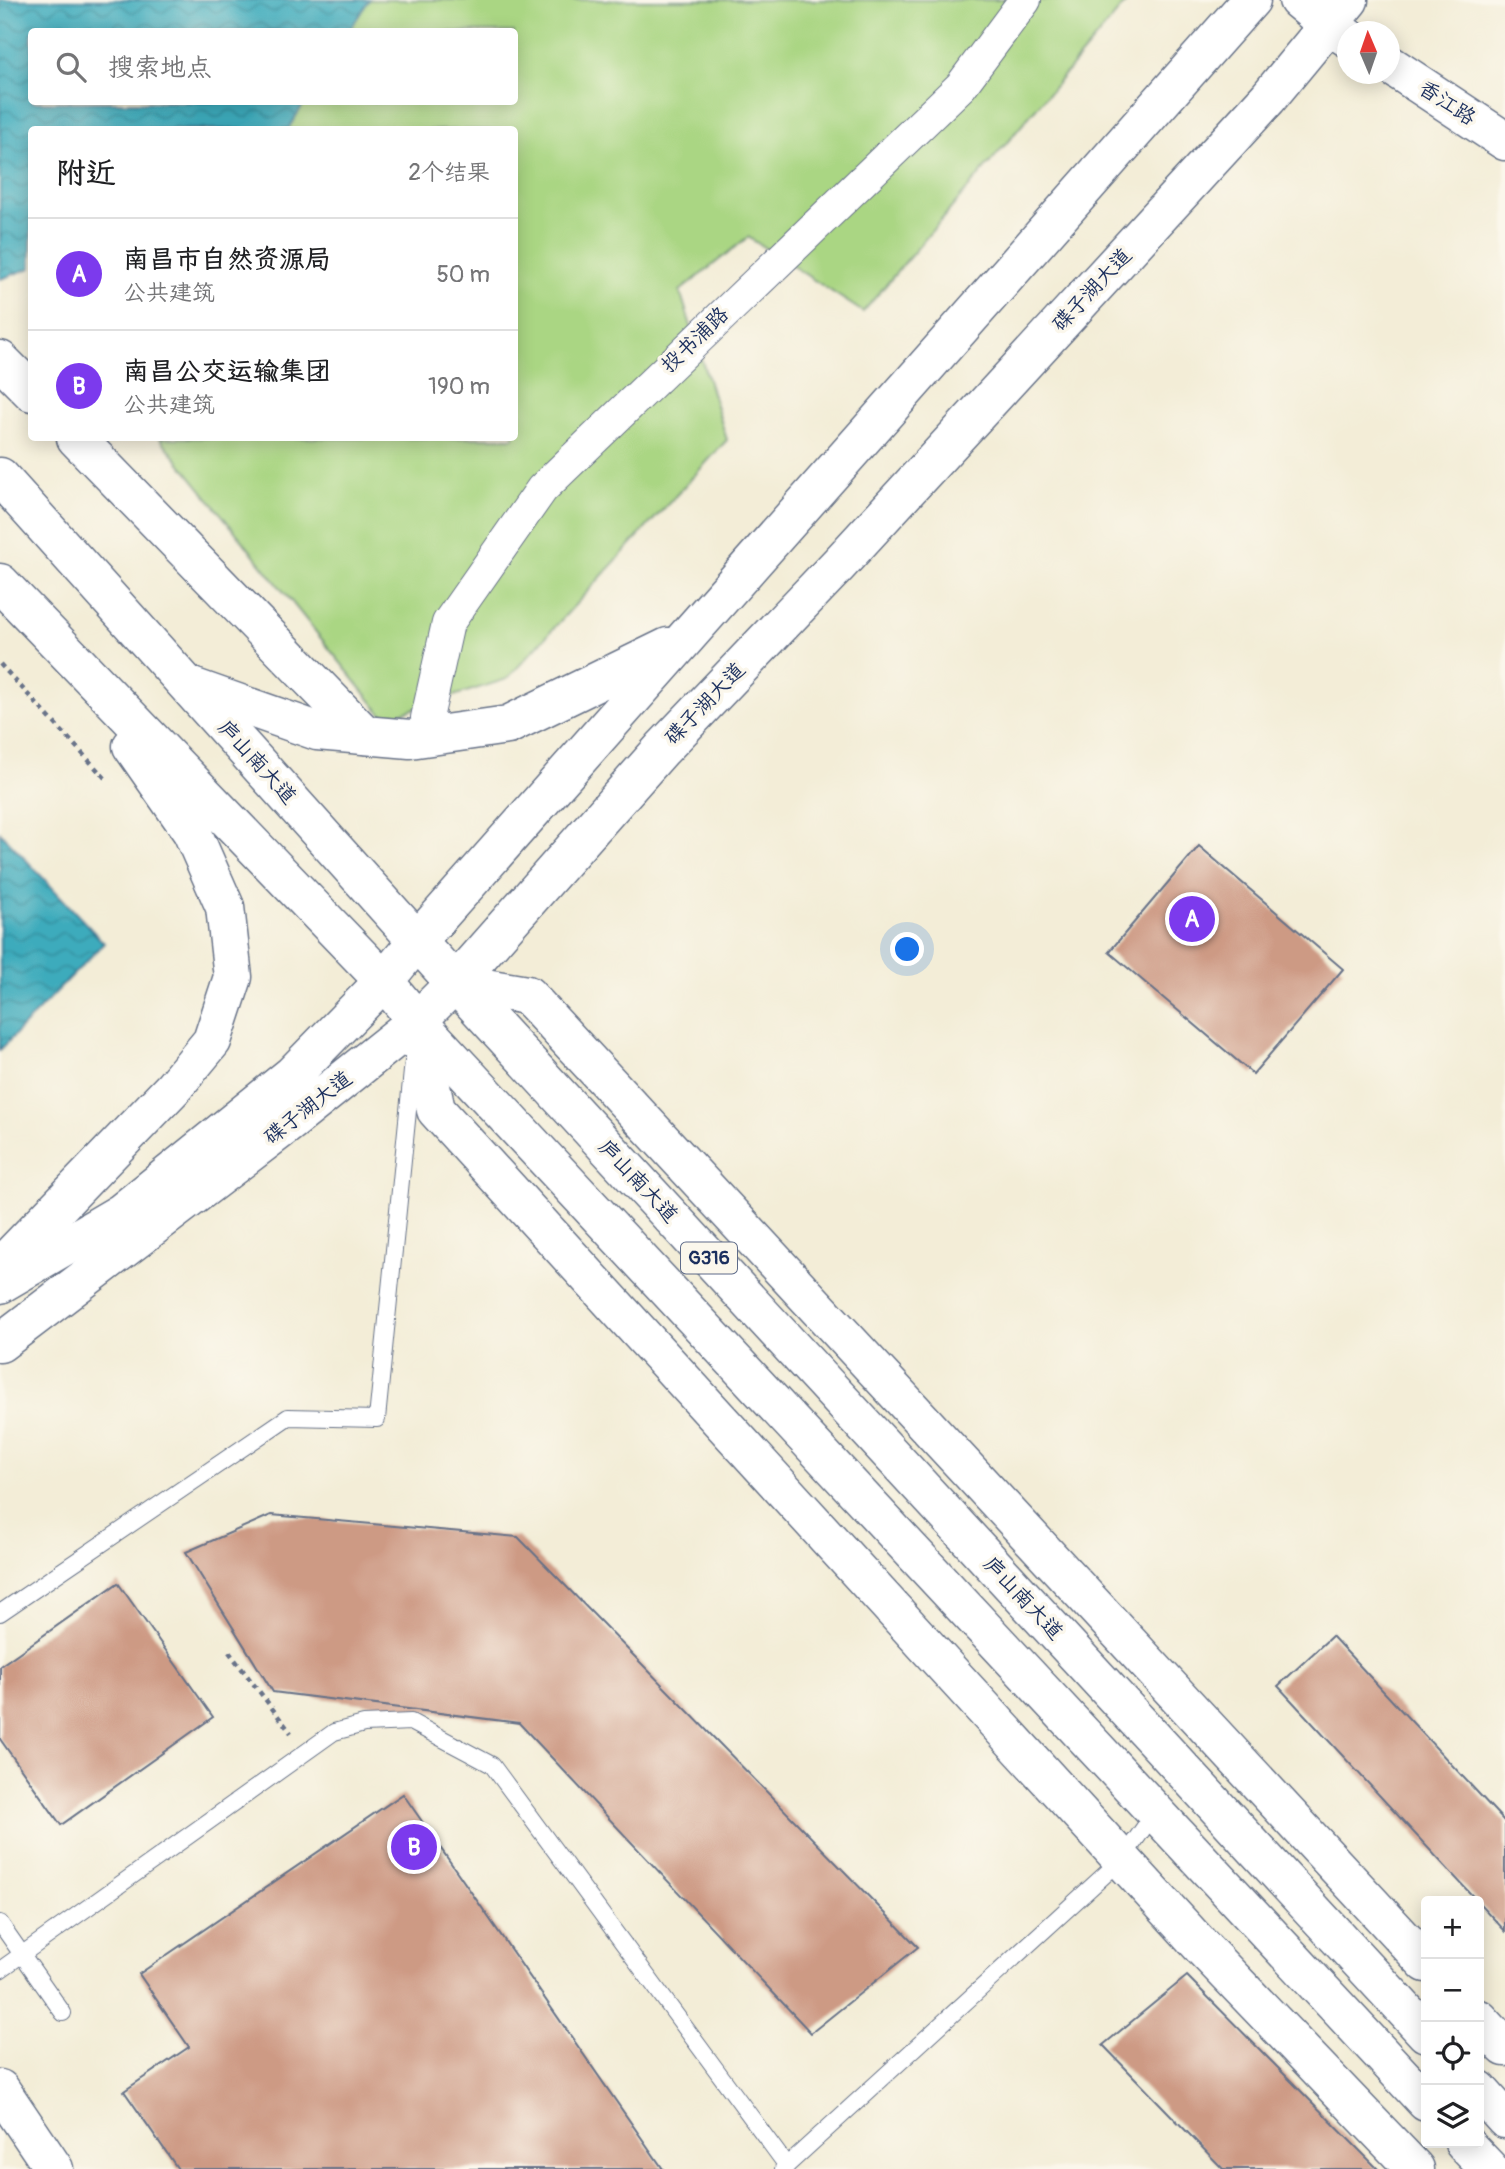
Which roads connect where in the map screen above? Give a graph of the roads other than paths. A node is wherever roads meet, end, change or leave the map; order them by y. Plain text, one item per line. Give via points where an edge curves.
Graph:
1 (1024, 0) edge
2 (1251, 0) edge
3 (1298, 0) edge
4 (1341, 21) edge
5 (1337, 25) edge
6 (1400, 71) edge
7 (1500, 129) edge
8 (0, 360) edge
9 (28, 388) edge
10 (79, 441) edge
11 (0, 477) edge
12 (0, 583) edge
13 (686, 639) junction
14 (67, 652) junction
15 (189, 686) junction
16 (427, 718) dead end
17 (365, 735) junction
18 (418, 940) junction
19 (384, 981) junction
20 (455, 983) junction
21 (417, 1021) junction
22 (0, 1267) edge
23 (0, 1284) edge
24 (0, 1343) edge
25 (0, 1614) edge
26 (1155, 1812) junction
27 (1122, 1859) junction
28 (0, 1923) edge
29 (23, 1955) junction
30 (1422, 1959) edge
31 (0, 1970) edge
32 (63, 2013) dead end
33 (1482, 2022) edge
34 (1421, 2029) edge
35 (1505, 2047) edge
36 (0, 2089) edge
37 (1484, 2096) edge
38 (1421, 2097) edge
39 (1505, 2119) edge
40 (1469, 2148) edge
41 (785, 2167) edge
42 (54, 2169) edge
43 (1415, 2169) edge
44 (1489, 2169) edge

1 - 16 street, 投书浦路 via 961,86 542,489 448,623
2 - 13 main road, 碟子湖大道
3 - 4 main road
5 - 20 main road, 碟子湖大道 via 839,564 662,748
6 - 7 main road, 香江路
8 - 9 main road
10 - 17 main road
11 - 15 main road, 庐山南大道 / G316
12 - 14 main road, G316
13 - 17 main road via 508,725 410,739
13 - 18 main road, 碟子湖大道
14 - 19 main road, G316
14 - 22 main road via 192,832 225,906 233,977 212,1041 173,1088
15 - 17 main road via 317,731
15 - 18 main road, 庐山南大道 / G316
18 - 19 main road, 碟子湖大道
18 - 20 main road, 庐山南大道 / G316
19 - 21 main road, G316
19 - 23 main road, 碟子湖大道 via 292,1075 121,1213
20 - 21 main road, 碟子湖大道
20 - 30 main road via 527,995
20 - 34 main road, 庐山南大道 / G316
21 - 24 main road, 碟子湖大道
21 - 25 lane via 377,1419 288,1417
21 - 26 main road, G316
21 - 27 main road via 436,1110
26 - 27 lane
26 - 38 main road, G316
27 - 41 lane
27 - 43 main road
28 - 29 lane
29 - 31 lane
29 - 32 lane
29 - 41 lane via 334,1732 364,1724 411,1722 492,1765
33 - 35 main road
36 - 42 main road
37 - 39 main road
40 - 44 main road

